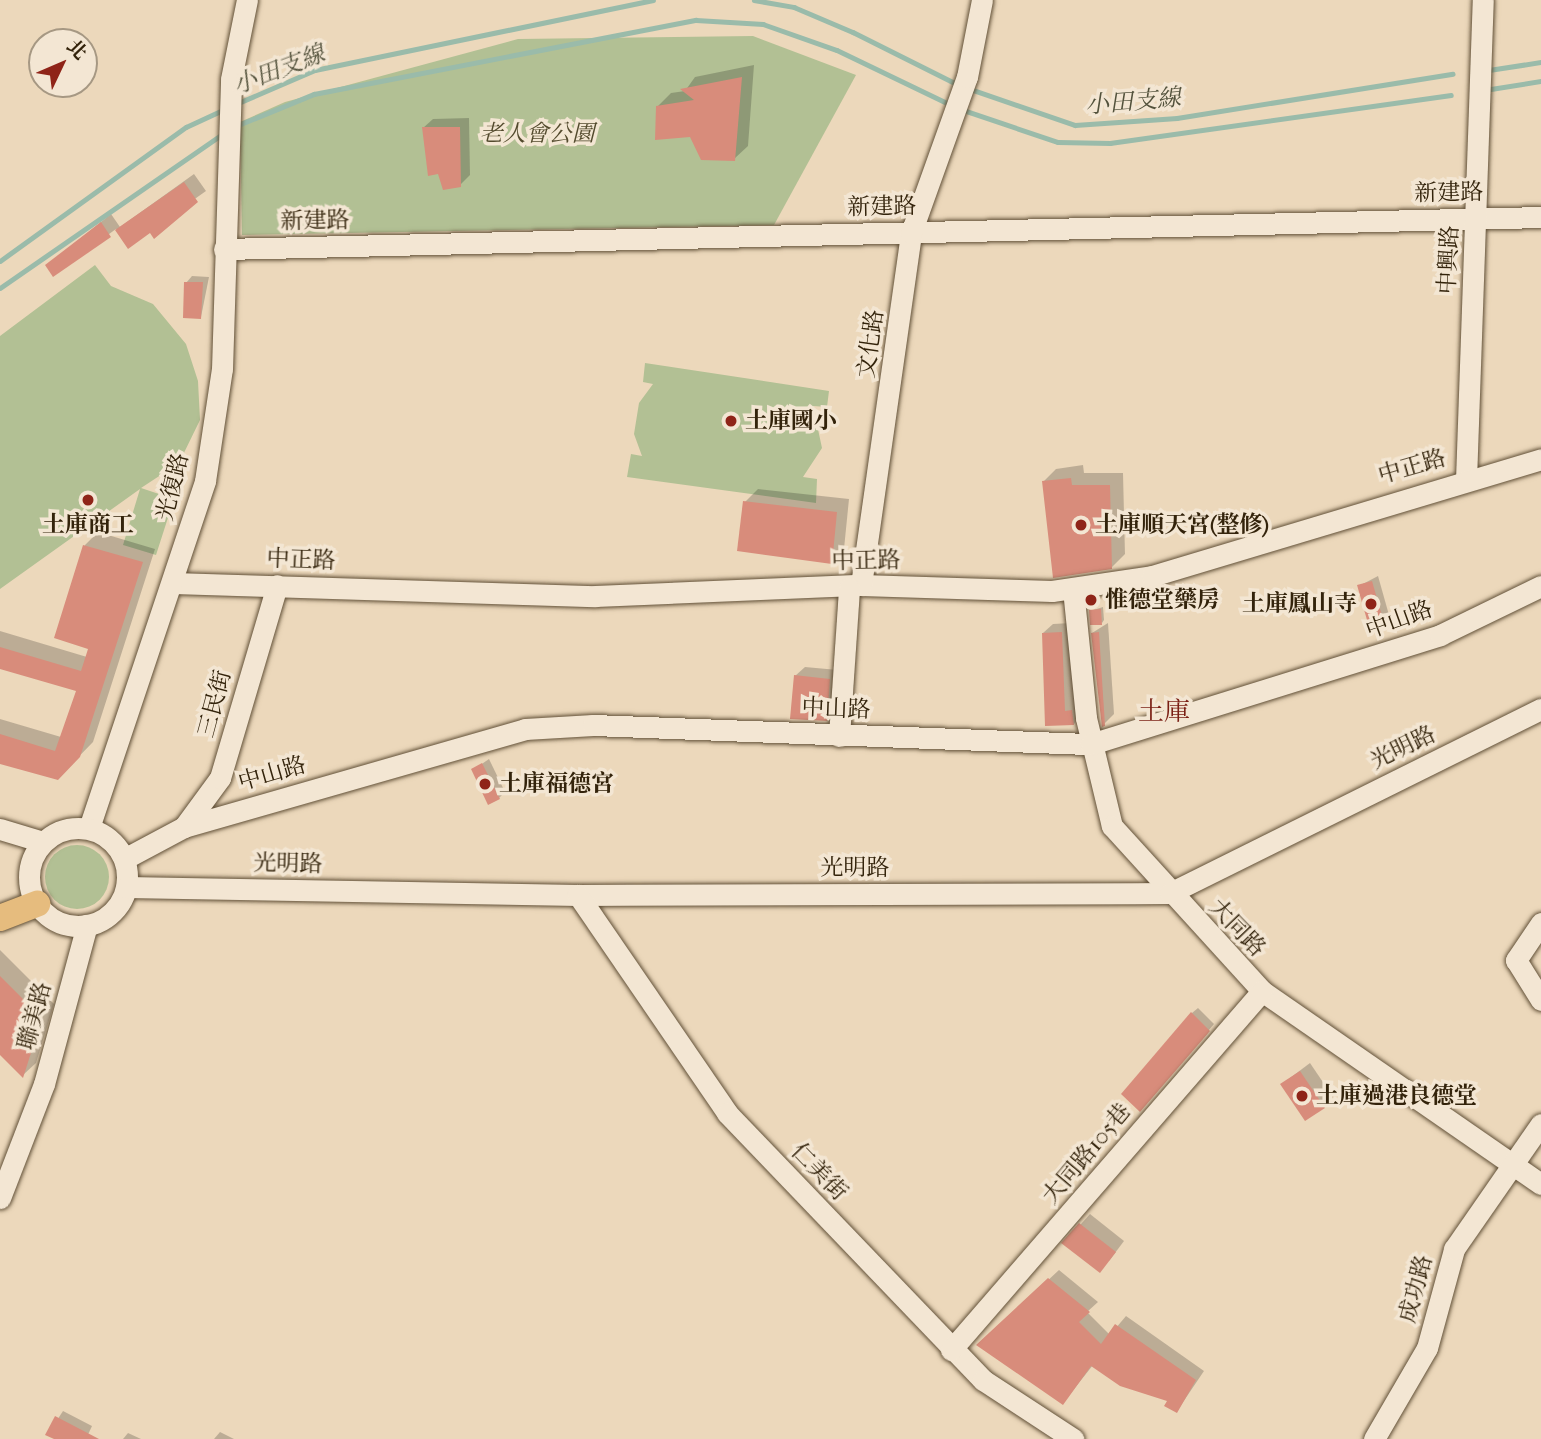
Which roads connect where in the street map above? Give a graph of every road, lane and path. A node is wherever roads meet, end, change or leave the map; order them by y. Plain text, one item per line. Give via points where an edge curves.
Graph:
1 (247, 0) edge
2 (1483, 0) edge
3 (979, 1) edge
4 (1541, 217) edge
5 (1477, 219) junction
6 (911, 233) junction
7 (224, 249) junction
8 (1541, 459) edge
9 (1466, 480) junction
10 (173, 583) junction
11 (277, 585) junction
12 (855, 586) junction
13 (1541, 586) edge
14 (1073, 589) junction
15 (1541, 709) edge
16 (839, 736) junction
17 (1091, 744) junction
18 (184, 827) junction
19 (89, 828) junction
20 (0, 829) edge
21 (43, 842) junction
22 (124, 859) junction
23 (126, 887) junction
24 (1170, 893) junction
25 (578, 895) junction
26 (37, 904) junction
27 (0, 918) edge
28 (1541, 923) edge
29 (87, 925) junction
30 (1262, 991) junction
31 (1541, 1000) edge
32 (1541, 1124) edge
33 (1514, 1168) junction
34 (1541, 1184) edge
35 (0, 1198) edge
36 (951, 1350) junction
37 (1073, 1439) edge
38 (1374, 1439) edge

1 - 7 street, 光復路 via 231,79
2 - 5 street, 中興路
3 - 6 street, 文化路 via 967,77
4 - 5 street, 新建路
5 - 6 street, 新建路
5 - 9 street, 中興路
6 - 7 street, 新建路
6 - 12 street, 文化路
7 - 10 street, 光復路 via 222,369 205,481
8 - 9 street, 中正路
9 - 14 street, 中正路 via 1152,576
10 - 11 street, 中正路
10 - 19 street, 光復路
11 - 12 street, 中正路 via 595,596
11 - 18 street, 三民街 via 220,778
12 - 14 street, 中正路
12 - 16 street, 文化路
13 - 17 street, 中山路 via 1440,635
14 - 17 street, 大同路
15 - 24 street, 光明路
16 - 17 street, 中山路
16 - 18 street, 中山路 via 593,725 525,729
17 - 24 street, 大同路 via 1112,826
18 - 22 street, 中山路
19 - 21 street via 56,832
19 - 22 street via 109,840
20 - 21 street
21 - 26 street via 29,872
22 - 23 street
23 - 25 street, 光明路
23 - 29 street via 112,912
24 - 25 street, 光明路
24 - 30 street, 大同路
25 - 36 street, 仁美街 via 727,1113
26 - 27 main road
26 - 29 street via 59,922
28 - 31 street via 1516,960
29 - 35 street, 聯美路 via 44,1084
30 - 33 street, 大同路
30 - 36 street, 大同路105巷
32 - 33 street, 成功路
33 - 34 street, 大同路
33 - 38 street, 成功路 via 1454,1249 1427,1348
36 - 37 street, 仁美街 via 983,1380

